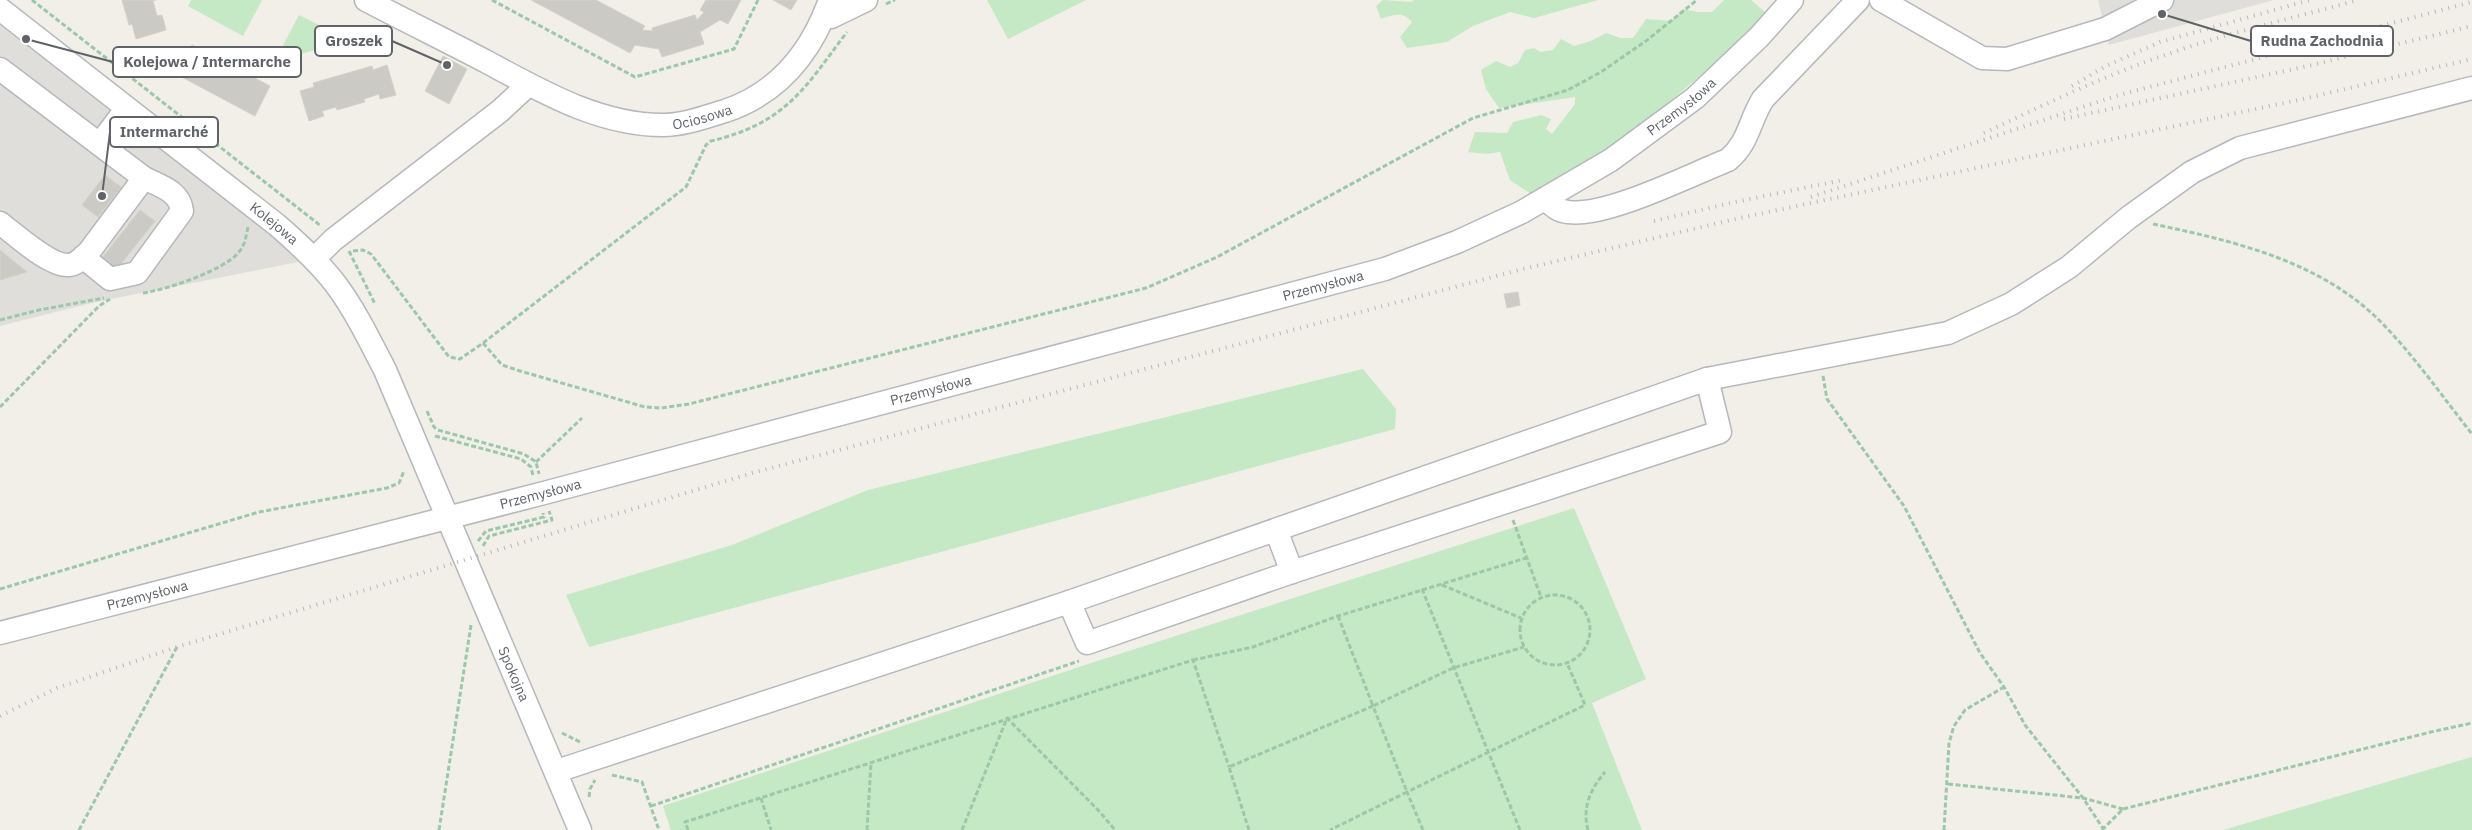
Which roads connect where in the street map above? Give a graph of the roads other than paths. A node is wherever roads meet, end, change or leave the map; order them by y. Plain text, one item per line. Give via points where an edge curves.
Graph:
1 (366, 0) edge
2 (866, 0) edge
3 (1792, 0) edge
4 (1858, 0) edge
5 (1881, 0) edge
6 (2162, 0) edge
7 (827, 8) edge
8 (0, 9) edge
9 (0, 69) edge
10 (528, 85) junction
11 (2472, 88) edge
12 (126, 109) junction
13 (100, 144) junction
14 (144, 178) junction
15 (1546, 199) junction
16 (0, 223) edge
17 (83, 258) junction
18 (314, 259) junction
19 (1707, 379) junction
20 (448, 518) junction
21 (1276, 530) junction
22 (1292, 572) junction
23 (1069, 602) junction
24 (0, 633) edge
25 (557, 771) junction
26 (580, 830) edge

1 - 10 street, Ociosowa
2 - 7 street via 831,17
3 - 15 street, Przemysłowa via 1759,37 1695,98 1611,160
4 - 15 street via 1763,98 1739,151 1728,160 1605,209 1569,212 1557,209
5 - 6 street via 1982,58 2007,59 2105,29
7 - 10 street, Ociosowa via 809,46 778,82 749,103 681,124 630,123 606,118
8 - 12 street, Kolejowa
9 - 13 street
10 - 18 street via 500,111 333,240
11 - 19 street via 2240,148 2192,172 2128,218 2069,267 2011,304 1948,333
12 - 13 street
12 - 18 street, Kolejowa via 278,225
13 - 14 street
14 - 17 street
14 - 17 street via 176,194 182,211 137,273 110,279
15 - 20 street, Przemysłowa via 1457,242 1385,268
16 - 17 street via 51,261 68,265
18 - 20 street, Kolejowa via 351,306 385,370
19 - 21 street
19 - 22 street via 1720,432
20 - 24 street, Przemysłowa
20 - 25 street, Spokojna
21 - 22 street
21 - 23 street
22 - 23 street via 1087,643
23 - 25 street
25 - 26 street, Spokojna

